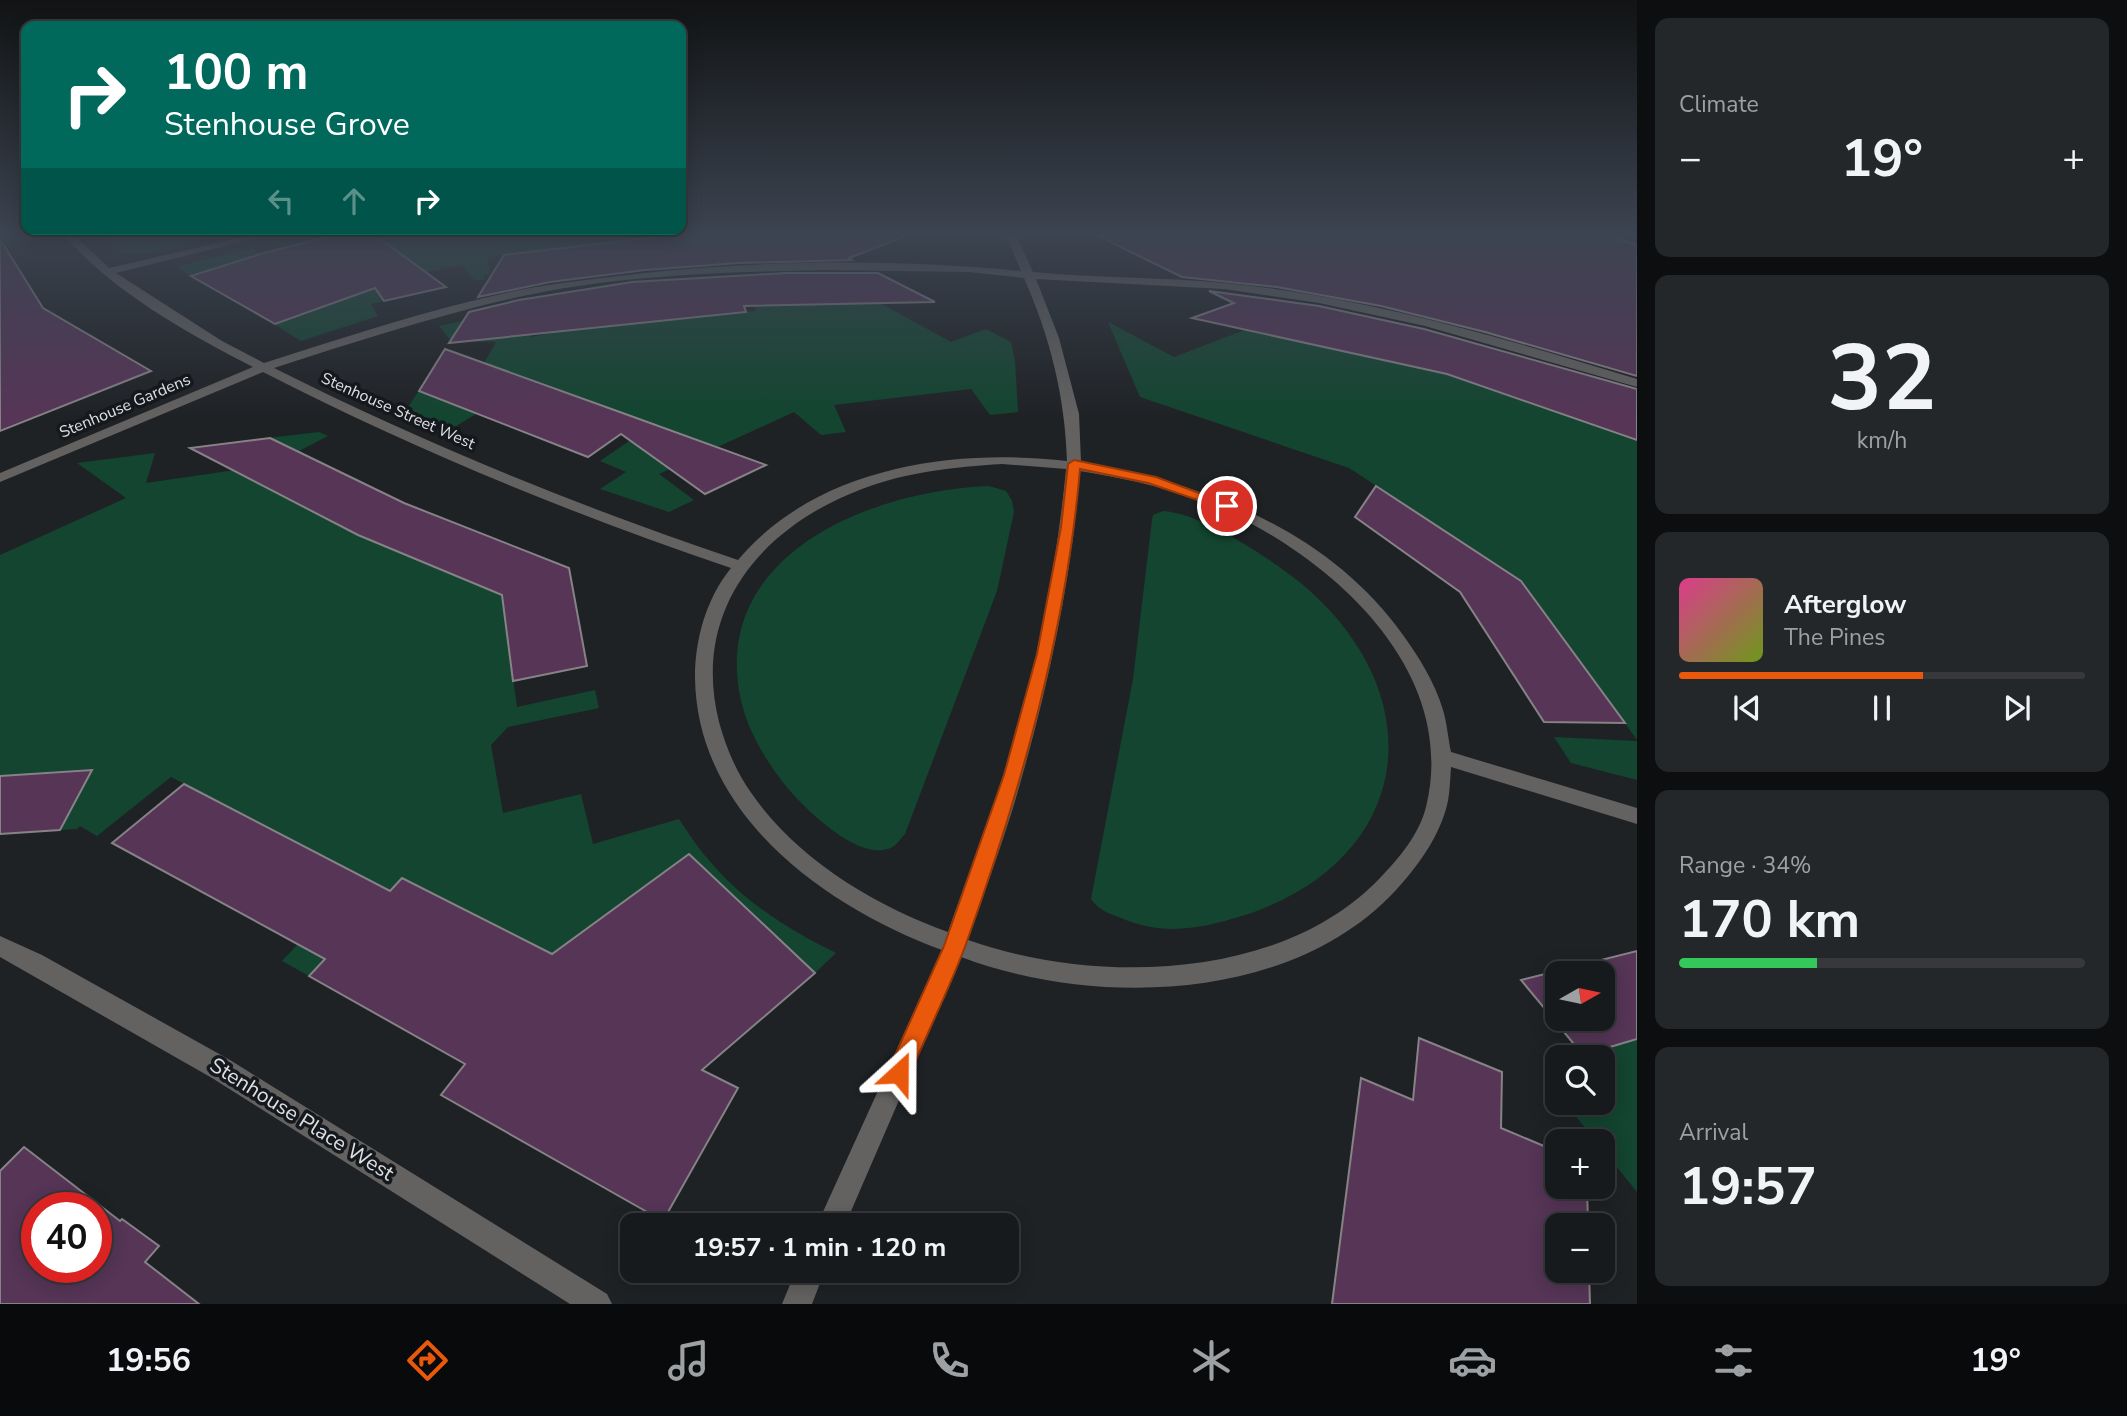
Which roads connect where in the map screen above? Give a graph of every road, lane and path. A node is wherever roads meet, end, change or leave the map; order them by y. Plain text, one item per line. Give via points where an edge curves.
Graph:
1 (144, 296) edge
2 (515, 296) edge
3 (1037, 296) edge
4 (1291, 296) edge
5 (263, 367) junction
6 (1637, 383) edge
7 (1074, 464) junction
8 (0, 478) edge
9 (740, 566) junction
10 (1443, 757) junction
11 (1637, 816) edge
12 (0, 946) edge
13 (955, 946) junction
14 (836, 1213) edge
15 (805, 1283) edge
16 (597, 1304) edge
17 (796, 1304) edge

1 - 5 street, Stenhouse Street West
2 - 5 street, Stenhouse Gardens via 371,332
3 - 7 street via 1072,414
4 - 6 street, Stenhouse Gardens via 1482,337
5 - 8 street, Stenhouse Gardens
5 - 9 street, Stenhouse Street West via 338,405 575,507
7 - 9 street via 967,462 868,482 783,524
7 - 10 street via 1151,479 1227,506 1331,567 1387,622 1410,653 1427,686
7 - 13 street via 1068,527 1045,654 1013,775
9 - 13 street via 710,620 702,684 712,737 739,792 785,845 847,894 899,923
10 - 11 street
10 - 13 street via 1439,798 1412,861 1356,915 1276,955 1227,968 1121,977 1009,962
12 - 16 street, Stenhouse Place West via 221,1069
13 - 14 street
15 - 17 street

